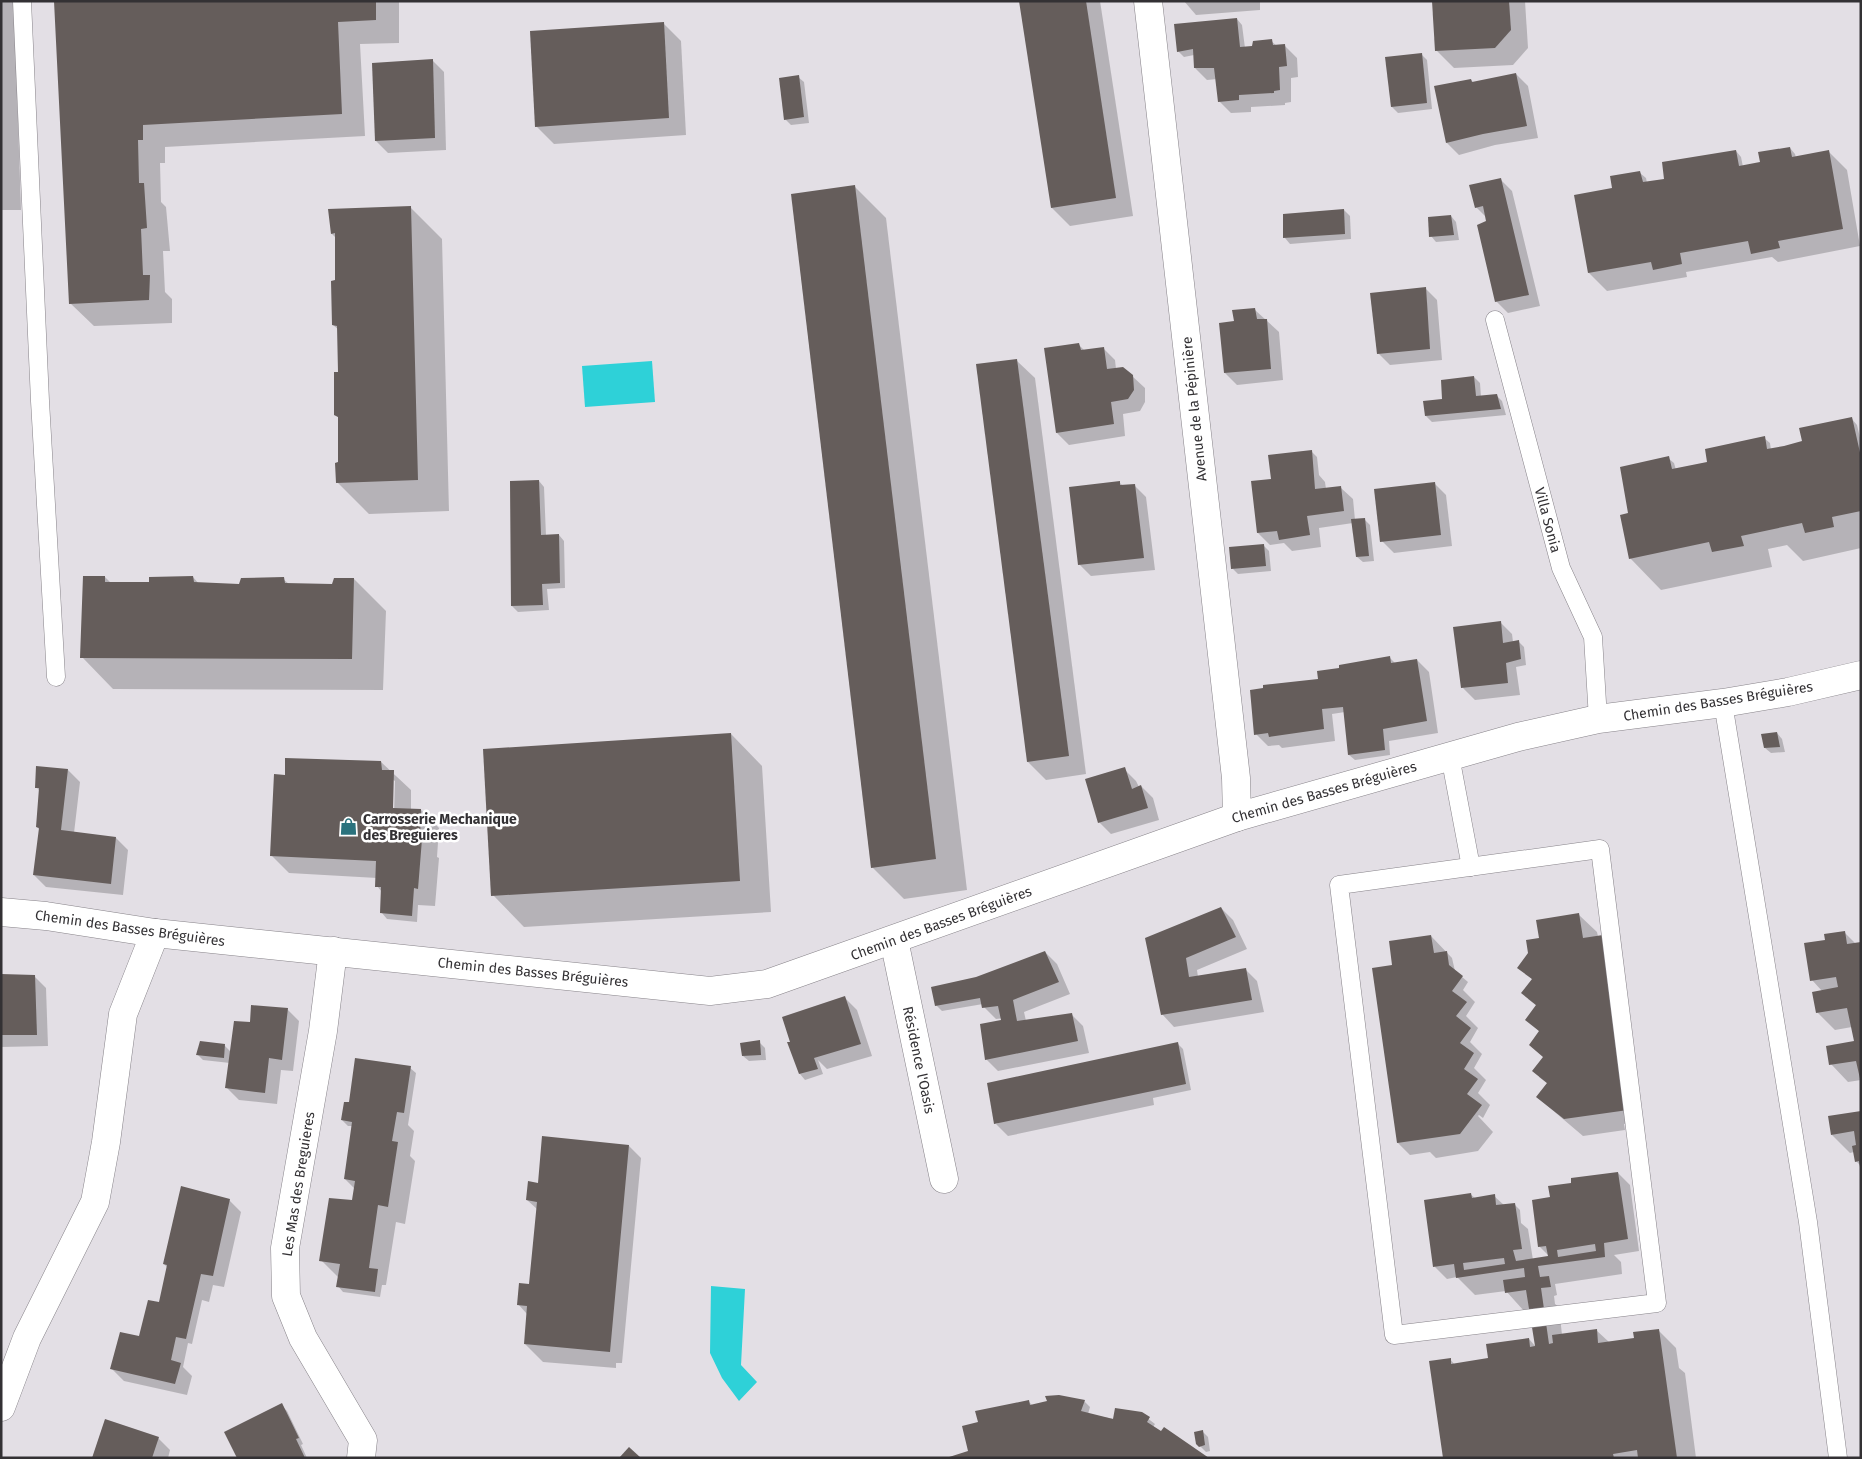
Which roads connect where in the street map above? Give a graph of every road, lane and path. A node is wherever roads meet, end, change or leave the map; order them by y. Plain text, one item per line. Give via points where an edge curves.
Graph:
1 (22, 1) edge
2 (1148, 1) edge
3 (1495, 320) dead end
4 (1861, 675) edge
5 (56, 677) dead end
6 (1723, 703) junction
7 (1598, 719) junction
8 (1450, 756) junction
9 (1237, 817) junction
10 (1471, 867) junction
11 (1, 912) edge
12 (155, 933) junction
13 (894, 940) junction
14 (333, 951) junction
15 (944, 1180) dead end
16 (1, 1407) edge
17 (361, 1458) edge
18 (1838, 1458) edge

1 - 5 lane
2 - 9 street, Avenue de la Pépinière
3 - 7 lane, Villa Sonia via 1561,568 1592,637
4 - 6 street, Chemin des Basses Bréguières
6 - 7 street, Chemin des Basses Bréguières
6 - 18 lane via 1808,1222
7 - 8 street, Chemin des Basses Bréguières
8 - 9 street, Chemin des Basses Bréguières
8 - 10 lane
9 - 13 street, Chemin des Basses Bréguières
10 - 10 lane via 1340,885 1394,1334 1657,1303 1600,849
11 - 12 street, Chemin des Basses Bréguières
12 - 14 street, Chemin des Basses Bréguières
12 - 16 street via 123,1014 95,1202 27,1338
13 - 14 street, Chemin des Basses Bréguières via 767,984 710,992
13 - 15 street, Résidence l'Oasis
14 - 17 street, Les Mas des Breguieres via 323,1032 285,1248 286,1296 303,1338 363,1440

